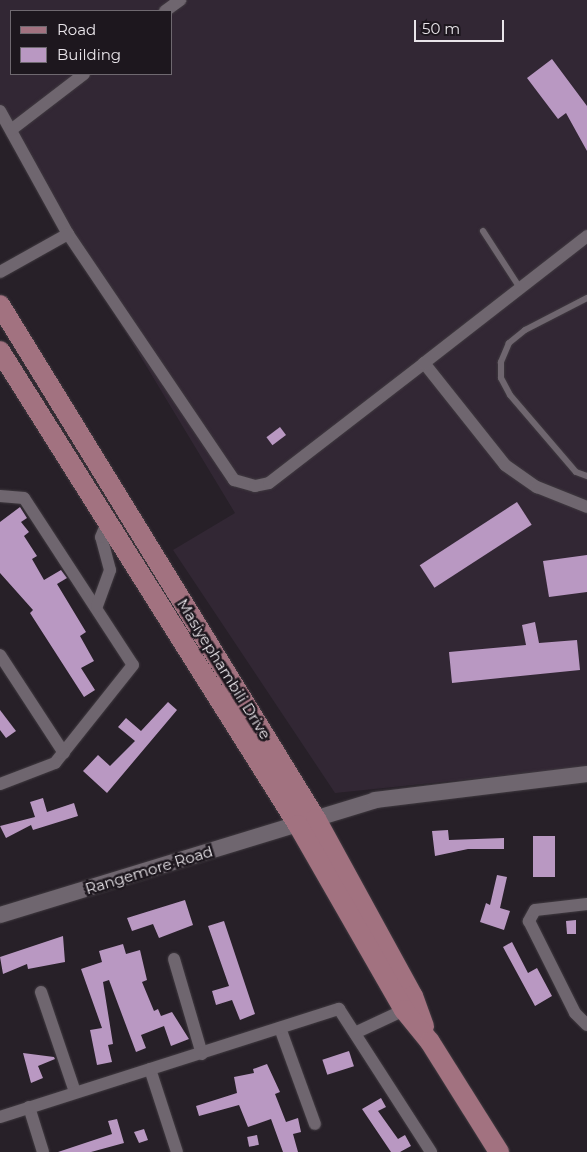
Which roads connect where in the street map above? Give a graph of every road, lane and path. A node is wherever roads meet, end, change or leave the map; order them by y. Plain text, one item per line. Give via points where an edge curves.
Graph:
1 (180, 0) edge
2 (167, 10) edge
3 (83, 75) edge
4 (0, 111) edge
5 (11, 130) junction
6 (483, 232) dead end
7 (68, 234) junction
8 (587, 236) edge
9 (0, 272) edge
10 (520, 288) junction
11 (587, 298) edge
12 (0, 306) edge
13 (0, 351) edge
14 (424, 363) junction
15 (587, 476) edge
16 (0, 496) edge
17 (587, 507) edge
18 (109, 518) junction
19 (97, 606) junction
20 (0, 655) edge
21 (64, 753) junction
22 (587, 774) edge
23 (0, 784) edge
24 (307, 822) junction
25 (587, 904) edge
26 (0, 914) edge
27 (174, 959) dead end
28 (41, 992) dead end
29 (404, 1010) junction
30 (587, 1025) edge
31 (280, 1028) junction
32 (357, 1032) junction
33 (430, 1042) junction
34 (202, 1054) junction
35 (150, 1068) junction
36 (75, 1092) junction
37 (29, 1107) junction
38 (0, 1117) edge
39 (314, 1124) dead end
40 (43, 1152) edge
41 (177, 1152) edge
42 (431, 1152) edge
43 (500, 1152) edge

1 - 2 street
3 - 5 street
4 - 5 street
5 - 7 street
6 - 10 lane
7 - 9 street
7 - 14 street via 234,480 243,484 269,483
8 - 10 street
10 - 14 street
11 - 15 lane via 525,330 508,343 501,362 501,378 510,395 576,472
12 - 24 main road, Masiyephambili Drive
13 - 18 main road, Masiyephambili Drive
14 - 17 street via 505,465 537,487
16 - 19 street via 24,498
18 - 19 street via 101,537 110,570
18 - 24 main road, Masiyephambili Drive
19 - 21 street via 132,658 133,668
20 - 21 street
21 - 23 street via 44,770
22 - 24 street, Rangemore Road via 402,794
24 - 26 street, Rangemore Road
24 - 29 main road, Masiyephambili Drive
24 - 33 main road, Masiyephambili Drive via 413,996
25 - 30 street via 535,910 529,921 575,1013
27 - 34 street
28 - 36 street
29 - 32 street
29 - 33 main road, Masiyephambili Drive
31 - 32 street via 339,1009
31 - 34 street
31 - 39 street
32 - 42 street
33 - 43 main road, Masiyephambili Drive
34 - 35 street
35 - 36 street
35 - 41 street
36 - 37 street
37 - 38 street
37 - 40 street

